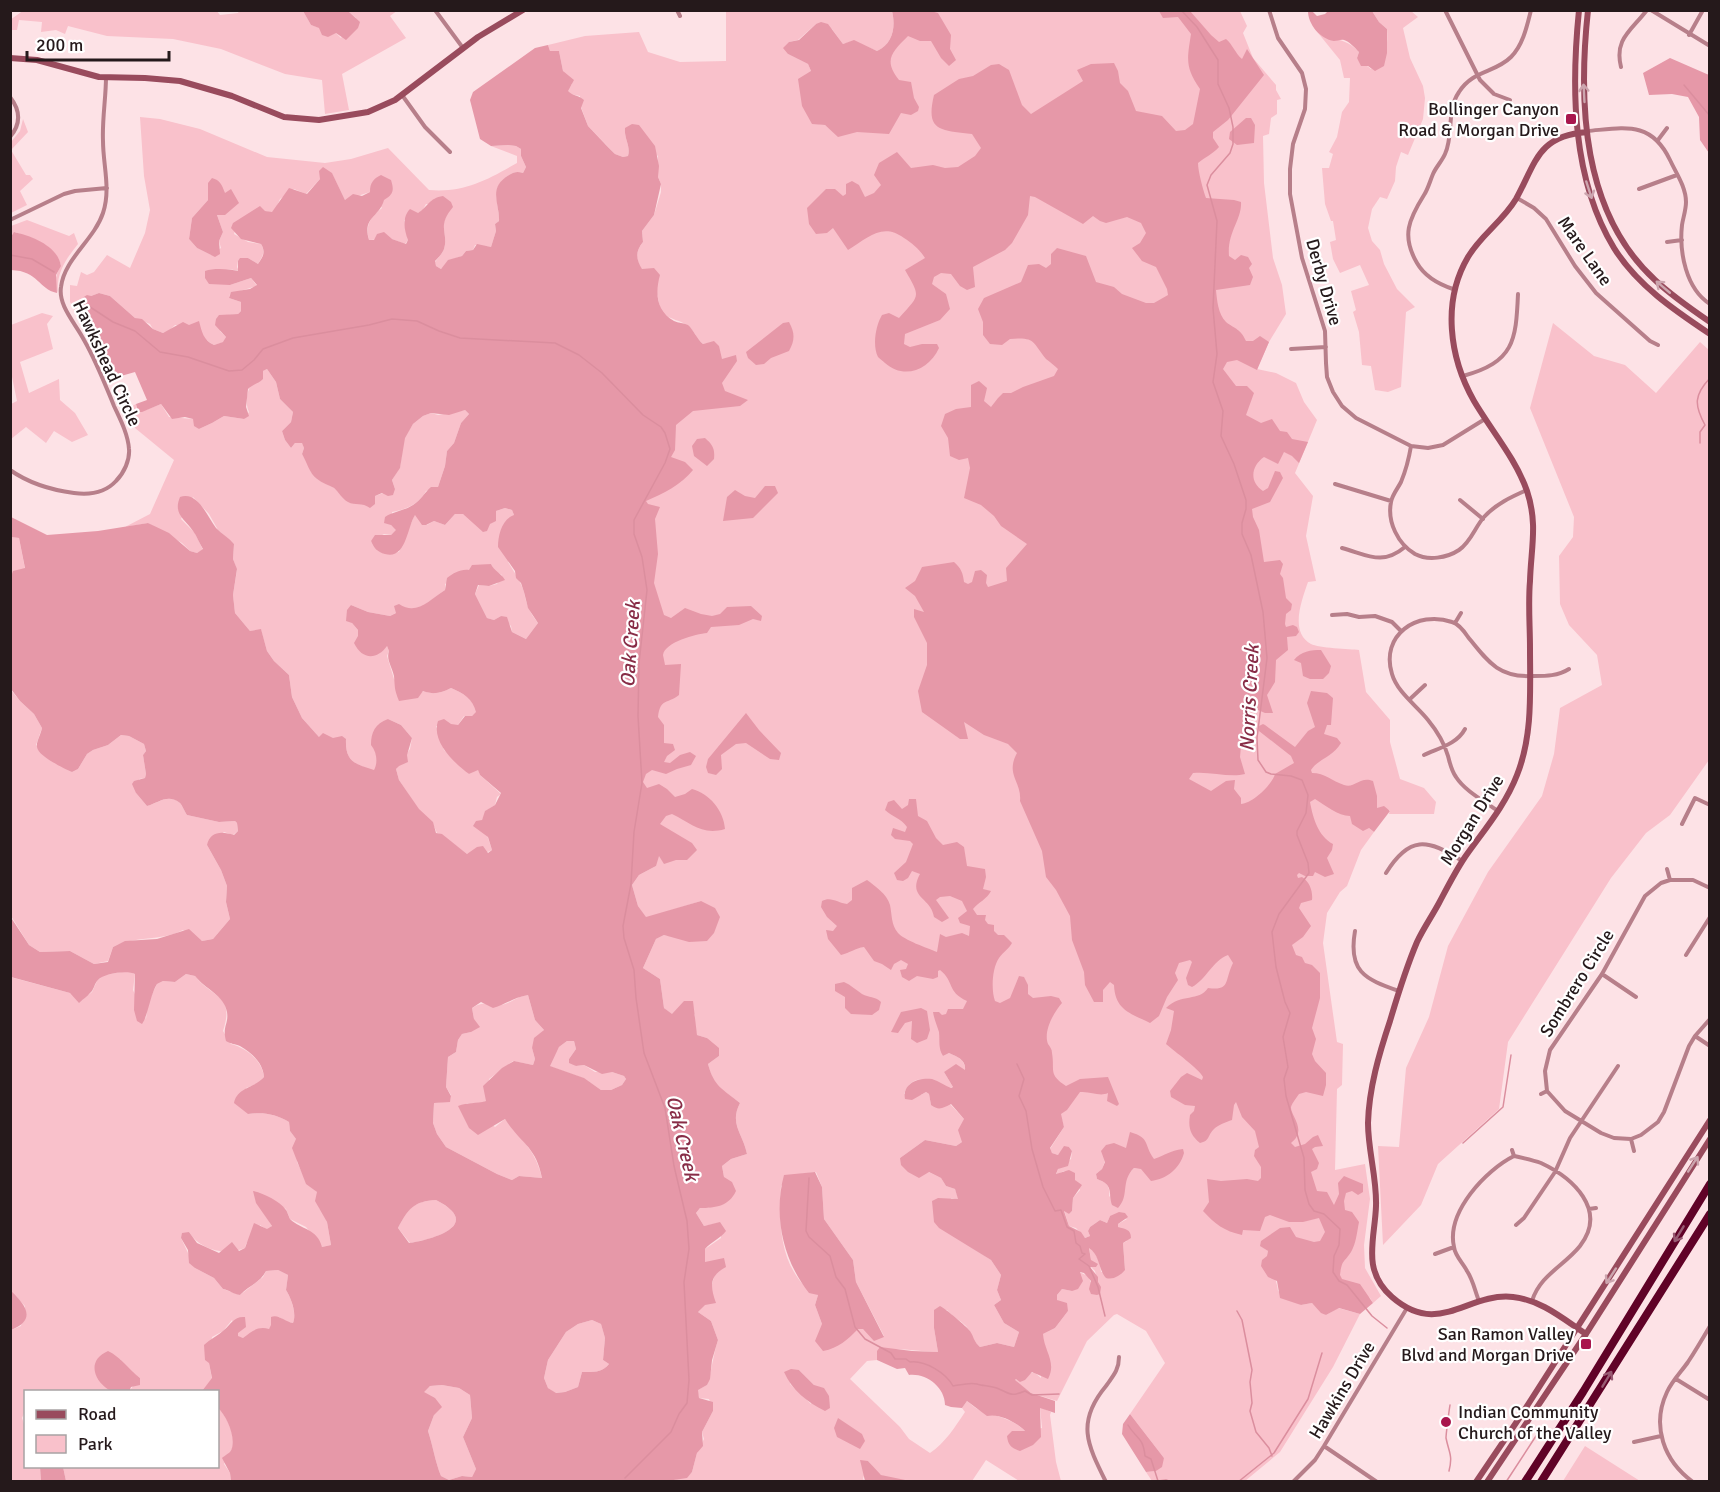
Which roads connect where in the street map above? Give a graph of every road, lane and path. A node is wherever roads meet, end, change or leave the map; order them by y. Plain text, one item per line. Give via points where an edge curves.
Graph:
1 (435, 10) edge
2 (523, 10) edge
3 (677, 10) edge
4 (1269, 10) edge
5 (1445, 10) edge
6 (1531, 10) edge
7 (1579, 10) edge
8 (1588, 10) edge
9 (1649, 10) edge
10 (1703, 10) edge
11 (680, 16) dead end
12 (1689, 35) junction
13 (1710, 46) edge
14 (463, 48) junction
15 (10, 58) edge
16 (1621, 67) dead end
17 (1477, 74) junction
18 (106, 77) junction
19 (402, 96) junction
20 (10, 97) edge
21 (1510, 100) dead end
22 (1666, 128) dead end
23 (1578, 132) junction
24 (1587, 132) junction
25 (10, 137) edge
26 (1658, 140) junction
27 (450, 152) dead end
28 (1677, 175) junction
29 (107, 188) junction
30 (1640, 189) dead end
31 (1517, 197) junction
32 (10, 220) edge
33 (1682, 240) junction
34 (1667, 242) dead end
35 (1453, 289) junction
36 (1518, 294) dead end
37 (1710, 304) edge
38 (1710, 322) edge
39 (1710, 334) edge
40 (1658, 345) dead end
41 (1326, 347) junction
42 (1291, 349) dead end
43 (1462, 376) junction
44 (1486, 419) junction
45 (1412, 446) junction
46 (10, 470) edge
47 (1335, 484) dead end
48 (1527, 490) junction
49 (1391, 501) junction
50 (1460, 501) dead end
51 (1483, 519) junction
52 (1405, 547) junction
53 (1342, 548) dead end
54 (1461, 613) dead end
55 (1332, 615) dead end
56 (1455, 623) junction
57 (1401, 631) junction
58 (1569, 669) dead end
59 (1530, 676) junction
60 (1425, 685) dead end
61 (1410, 699) junction
62 (1465, 729) dead end
63 (1444, 746) junction
64 (1424, 755) dead end
65 (1710, 806) edge
66 (1499, 812) junction
67 (1682, 824) dead end
68 (1462, 861) junction
69 (1667, 869) dead end
70 (1386, 873) dead end
71 (1670, 880) junction
72 (1710, 888) edge
73 (1710, 917) edge
74 (1355, 931) dead end
75 (1686, 955) dead end
76 (1602, 974) junction
77 (1399, 991) junction
78 (1636, 998) dead end
79 (1710, 1019) edge
80 (1695, 1036) junction
81 (1710, 1046) edge
82 (1618, 1065) dead end
83 (1547, 1091) junction
84 (1541, 1094) dead end
85 (1710, 1120) edge
86 (1580, 1121) junction
87 (1631, 1139) junction
88 (1710, 1139) edge
89 (1512, 1150) dead end
90 (1634, 1151) dead end
91 (1514, 1156) junction
92 (1555, 1172) junction
93 (1710, 1184) edge
94 (1596, 1208) dead end
95 (1589, 1209) junction
96 (1710, 1214) edge
97 (1516, 1225) dead end
98 (1454, 1247) junction
99 (1435, 1254) dead end
100 (1479, 1301) junction
101 (1532, 1301) junction
102 (1407, 1308) junction
103 (1710, 1326) edge
104 (1577, 1328) junction
105 (1586, 1334) junction
106 (1119, 1357) dead end
107 (1676, 1379) junction
108 (1710, 1400) edge
109 (1661, 1436) junction
110 (1635, 1442) dead end
111 (1324, 1446) junction
112 (1106, 1482) edge
113 (1293, 1482) edge
114 (1377, 1482) edge
115 (1476, 1482) edge
116 (1488, 1482) edge
117 (1525, 1482) edge
118 (1541, 1482) edge
119 (1693, 1482) edge

1 - 14 street
2 - 14 street
3 - 11 street
4 - 41 street, Derby Drive via 1278,38 1302,73 1306,89 1305,109 1293,144 1290,194
5 - 17 street
6 - 17 street via 1519,46 1511,56
7 - 23 street via 1575,89
24 -> 8 street via 1583,87
9 - 12 street
9 - 16 street via 1622,41 1618,50
10 - 12 street
12 - 13 street
14 - 19 street
15 - 18 street via 37,60
17 - 21 street via 1487,89
17 - 35 street via 1458,93 1445,154 1408,226 1412,255 1420,269
18 - 19 street via 180,81 297,119 350,117
18 - 29 street, Hawkshead Circle via 103,136
19 - 27 street
20 - 25 street via 19,117
22 - 26 street
23 - 24 street, Morgan Drive
23 - 31 street, Morgan Drive via 1542,150
23 -> 39 street via 1585,177 1597,214 1615,249 1650,290
24 - 26 street via 1628,127
38 -> 24 street via 1653,279 1628,249 1606,210
26 - 28 street
28 - 30 street
28 - 33 street via 1686,203
29 - 32 street via 64,194
29 - 46 street, Hawkshead Circle via 103,214 67,267 61,296 117,413 129,457 114,483 95,493 45,488
31 - 35 street, Morgan Drive via 1467,258
31 - 40 street, Mare Lane via 1546,219 1596,293
33 - 34 street
33 - 37 street via 1691,285
35 - 43 street, Morgan Drive via 1452,329
36 - 43 street via 1516,326 1506,352 1482,371
41 - 42 street
41 - 45 street, Derby Drive via 1328,377 1342,406 1356,418
43 - 44 street, Morgan Drive
44 - 45 street, Derby Drive via 1443,446
44 - 48 street, Morgan Drive
45 - 49 street
47 - 49 street
48 - 51 street via 1508,498
48 - 59 street, Morgan Drive via 1534,526 1529,584
49 - 52 street via 1392,524
50 - 51 street
51 - 52 street via 1466,544 1446,556 1422,557
52 - 53 street via 1383,559
54 - 56 street
55 - 57 street via 1375,616 1392,622
56 - 57 street via 1423,619
56 - 59 street via 1497,669
57 - 61 street via 1391,647 1390,663 1396,684
58 - 59 street
59 - 66 street, Morgan Drive via 1529,728 1523,757
60 - 61 street
61 - 63 street
62 - 63 street via 1458,739
63 - 64 street
63 - 66 street via 1457,780
65 - 67 street via 1695,798
66 - 68 street, Morgan Drive
68 - 70 street via 1444,850 1416,844 1404,849
68 - 77 street, Morgan Drive via 1418,940
69 - 71 street
71 - 72 street via 1693,880
71 - 76 street, Sombrero Circle via 1645,896
73 - 75 street
74 - 77 street via 1353,957 1357,968 1368,978
76 - 78 street
76 - 83 street, Sombrero Circle via 1550,1050 1545,1071
77 - 102 street, Morgan Drive via 1370,1099 1368,1125 1376,1194 1371,1250 1380,1282 1390,1296
79 - 80 street
80 - 81 street
80 - 87 street via 1664,1112 1652,1129
82 - 86 street
83 - 84 street
83 - 86 street
85 -> 104 street
86 - 87 street via 1614,1138
86 - 92 street
87 - 90 street
105 -> 88 street
89 - 91 street
91 - 92 street via 1541,1163
91 - 98 street via 1488,1173 1461,1206 1455,1222
92 - 95 street via 1578,1189
92 - 97 street
93 -> 117 highway
94 - 95 street
95 - 101 street via 1589,1227 1581,1244 1544,1279
118 -> 96 highway
98 - 99 street
98 - 100 street
100 - 101 street via 1505,1297
100 - 102 street via 1441,1314
101 - 104 street
102 - 111 street, Hawkins Drive
103 - 107 street
104 - 105 street
104 - 115 street
105 - 116 street
106 - 112 street via 1119,1367 1096,1398 1087,1424 1089,1440
107 - 108 street
107 - 109 street via 1662,1406
109 - 110 street
109 - 119 street via 1671,1460
111 - 113 street, Hawkins Drive
111 - 114 street

